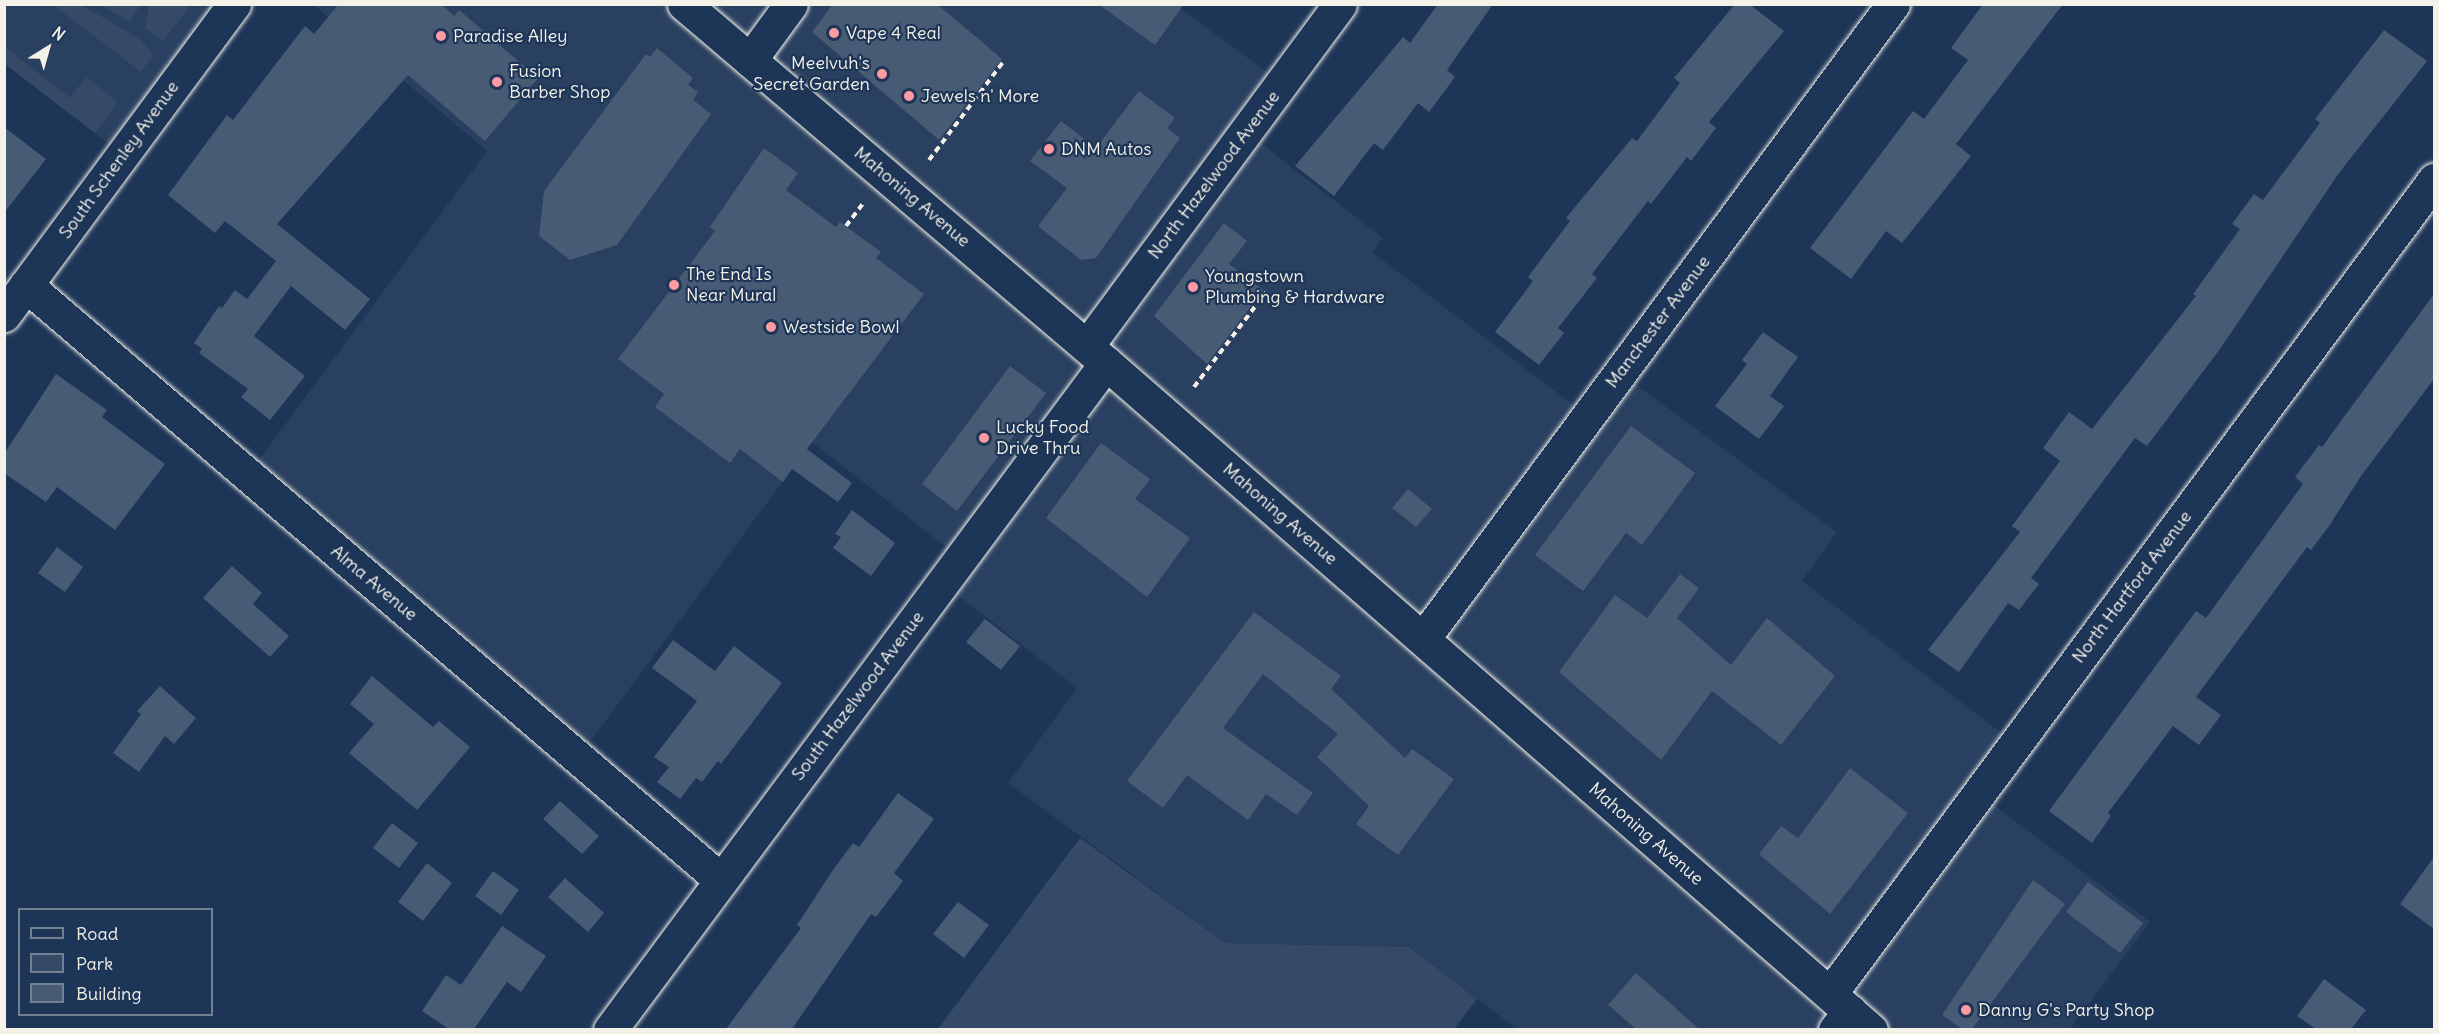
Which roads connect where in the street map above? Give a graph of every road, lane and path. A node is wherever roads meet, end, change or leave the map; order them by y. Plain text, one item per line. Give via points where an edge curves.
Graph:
1 (234, 4) edge
2 (684, 4) edge
3 (791, 4) edge
4 (1340, 4) edge
5 (1893, 4) edge
6 (750, 60) junction
7 (1004, 61) dead end
8 (929, 160) dead end
9 (2434, 180) edge
10 (864, 202) dead end
11 (846, 226) dead end
12 (26, 285) junction
13 (1266, 292) dead end
14 (4, 315) edge
15 (1097, 355) junction
16 (1194, 387) dead end
17 (1423, 639) junction
18 (721, 880) junction
19 (1847, 1016) edge
20 (610, 1029) edge

1 - 12 street, South Schenley Avenue
2 - 6 street, Mahoning Avenue
3 - 6 street
4 - 15 street, North Hazelwood Avenue
5 - 17 street, Manchester Avenue
6 - 15 street, Mahoning Avenue
7 - 8 path
9 - 19 street, North Hartford Avenue
10 - 11 path
12 - 14 street, South Schenley Avenue
12 - 18 street, Alma Avenue
13 - 16 path
15 - 17 street, Mahoning Avenue
15 - 18 street, South Hazelwood Avenue
17 - 19 street, Mahoning Avenue
18 - 20 street, South Hazelwood Avenue

